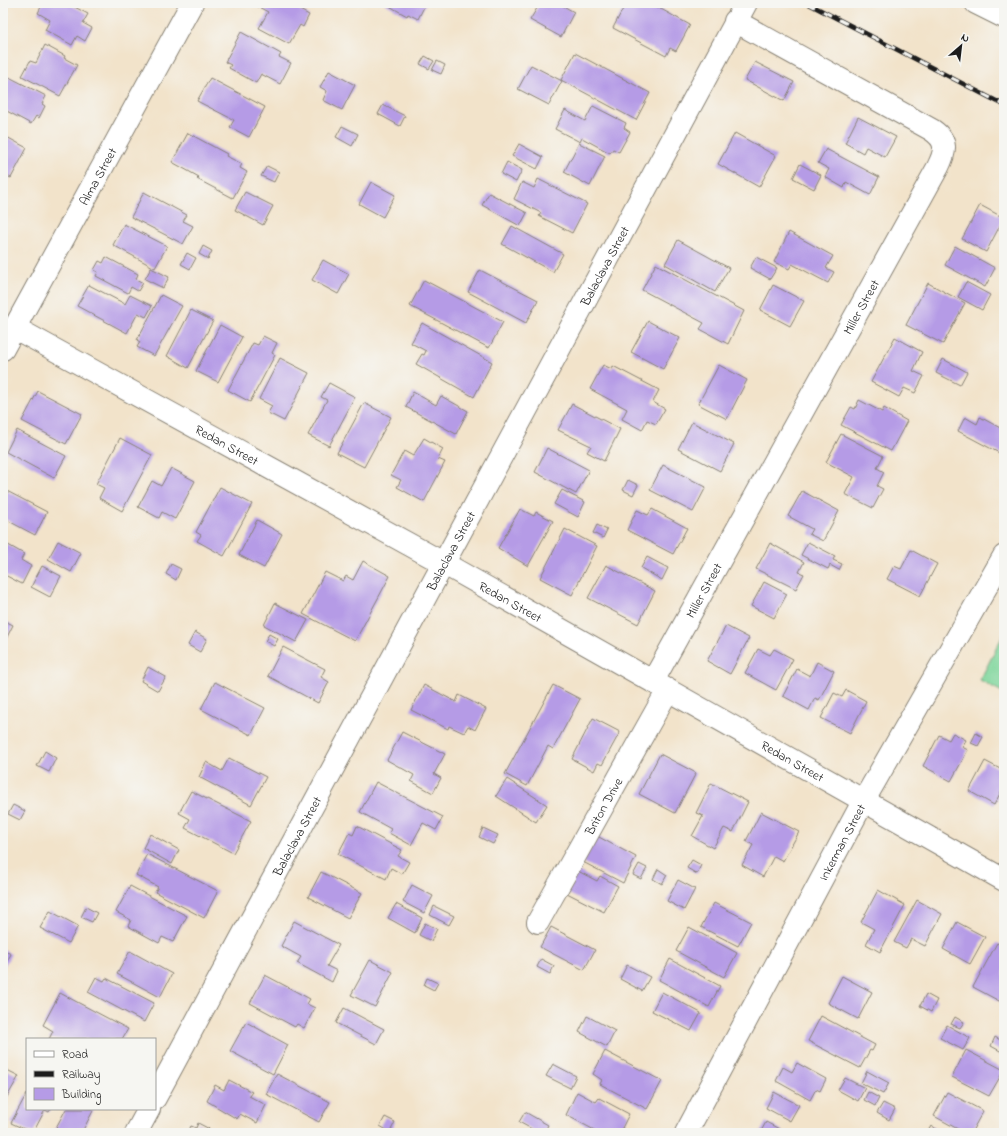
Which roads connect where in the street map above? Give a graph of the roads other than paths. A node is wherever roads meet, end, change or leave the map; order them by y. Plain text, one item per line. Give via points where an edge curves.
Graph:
1 (192, 3) edge
2 (976, 3) edge
3 (741, 12) edge
4 (1004, 17) edge
5 (15, 328) junction
6 (3, 349) edge
7 (1004, 556) edge
8 (443, 563) junction
9 (660, 686) junction
10 (864, 800) junction
11 (1004, 880) edge
12 (538, 922) dead end
13 (156, 1096) edge
14 (148, 1110) edge
15 (136, 1133) edge
16 (686, 1133) edge

1 - 5 street, Alma Street
2 - 4 street
3 - 8 street, Balaclava Street
3 - 9 street, Miller Street via 932,130 939,135 945,146 938,167
5 - 6 street, Alma Street
5 - 8 street, Redan Street
7 - 10 street, Inkerman Street
8 - 9 street, Redan Street
8 - 13 street, Balaclava Street
9 - 10 street, Redan Street
9 - 12 street, Briton Drive
10 - 11 street, Redan Street
10 - 16 street, Inkerman Street
14 - 15 street

